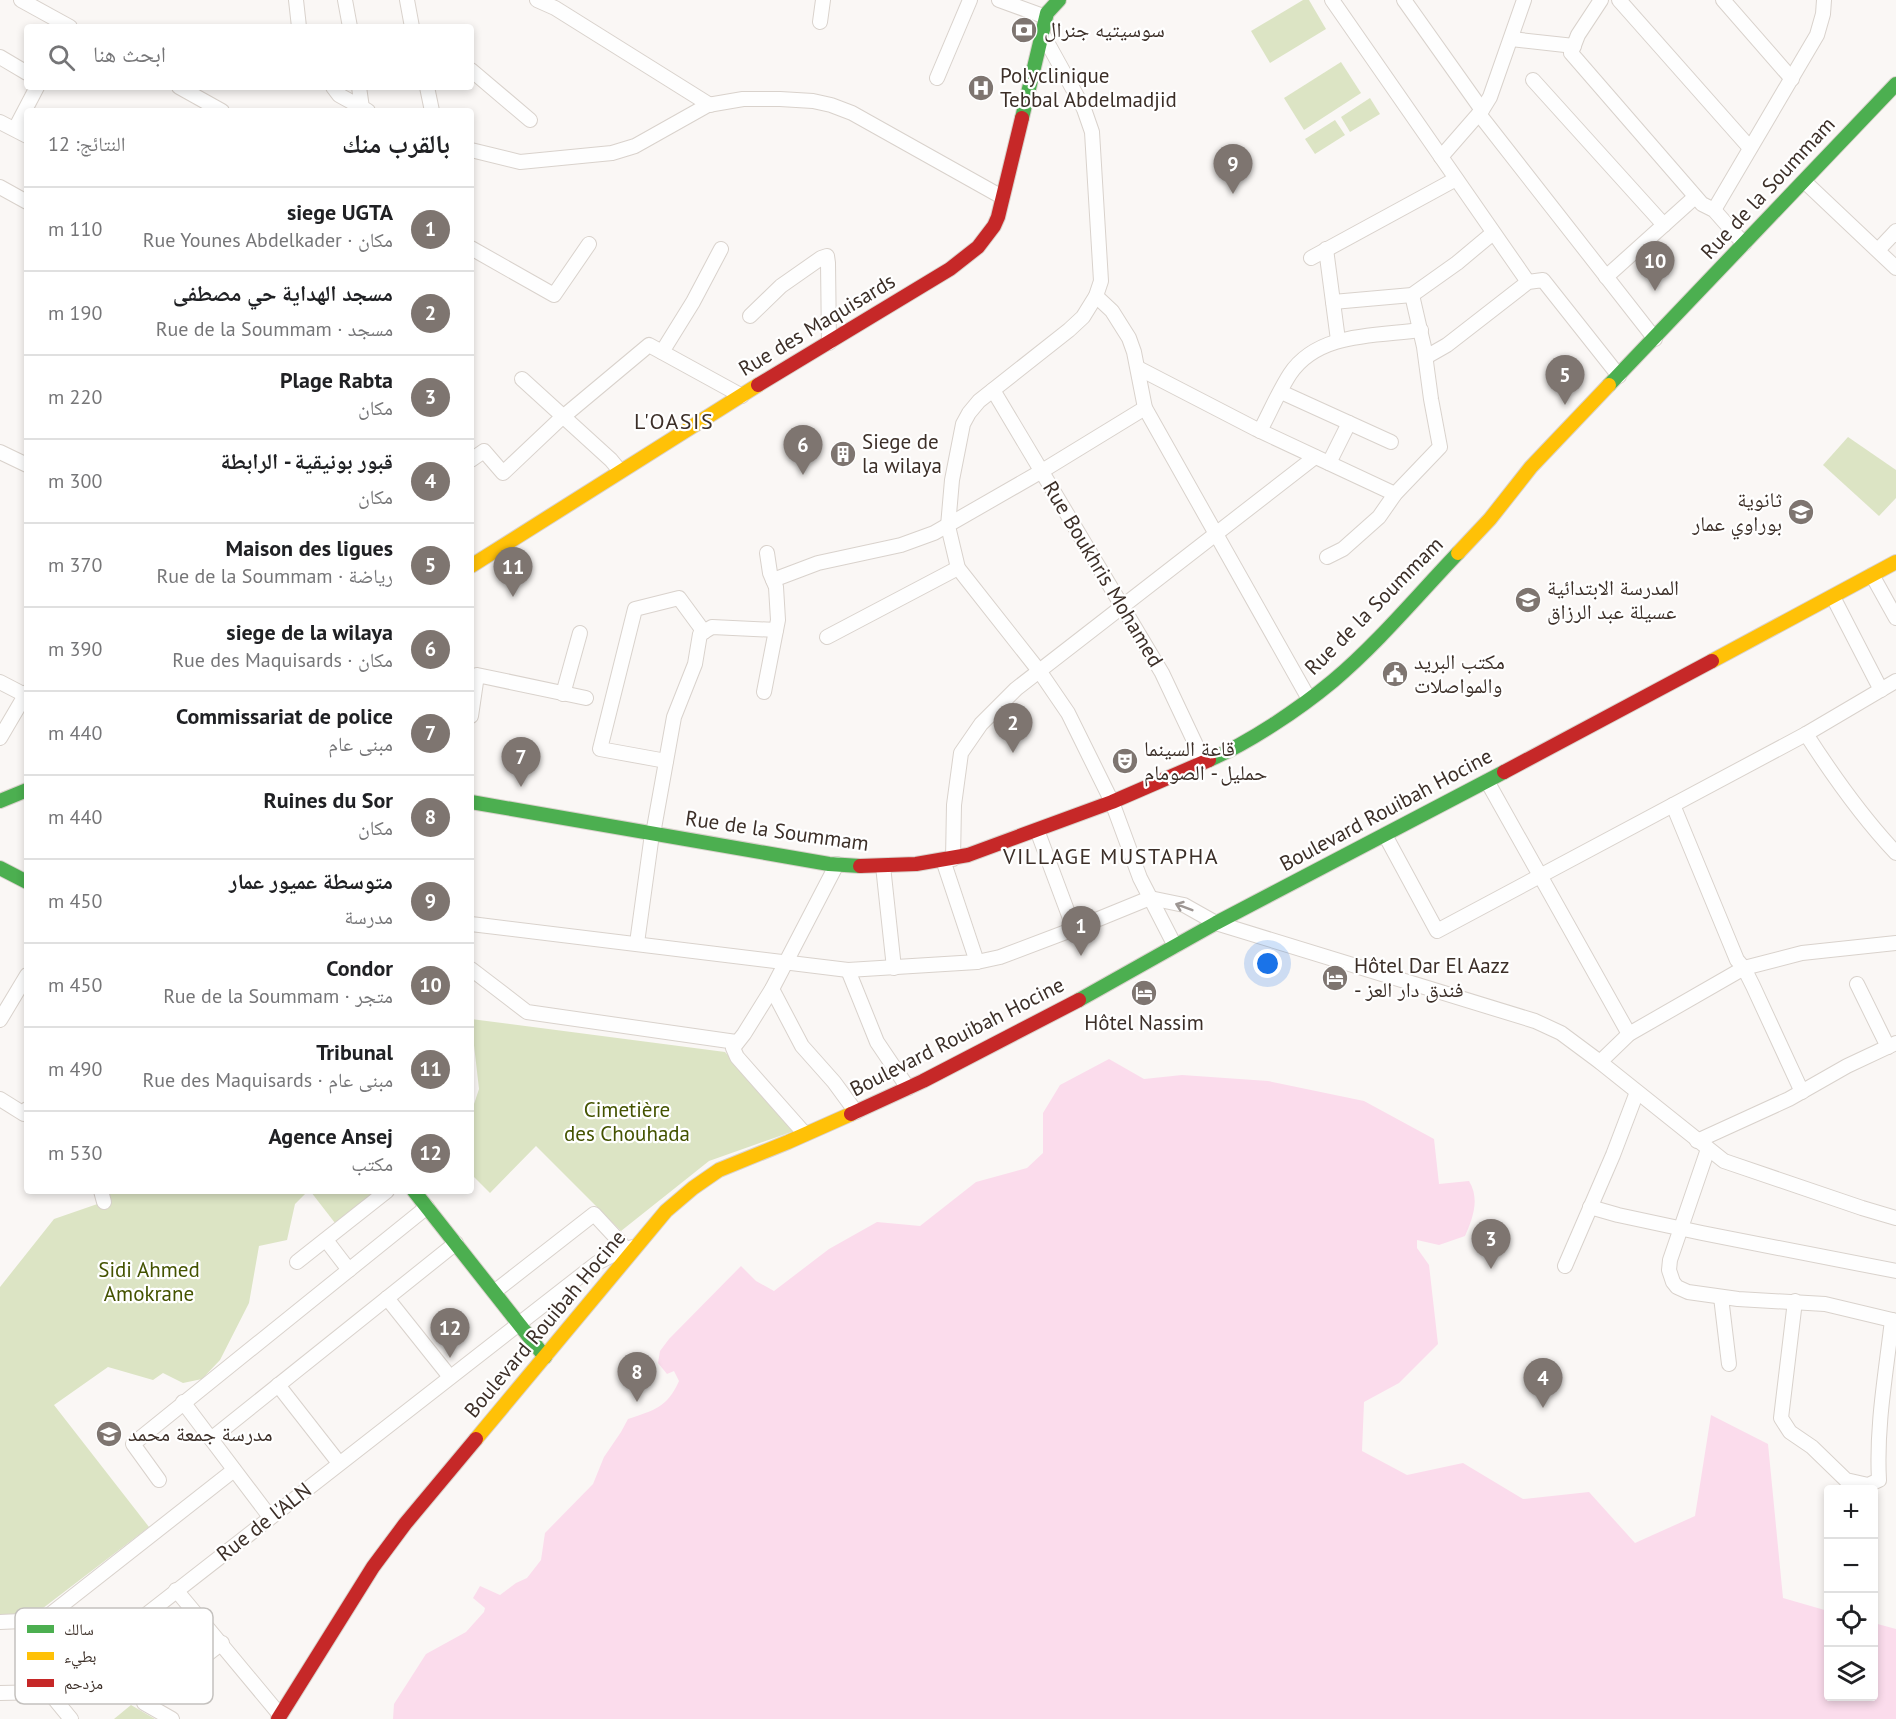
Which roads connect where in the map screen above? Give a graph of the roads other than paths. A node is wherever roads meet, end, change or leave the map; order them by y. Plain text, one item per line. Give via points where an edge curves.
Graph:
1 (21, 0) edge
2 (296, 0) edge
3 (345, 0) edge
4 (407, 0) edge
5 (537, 0) edge
6 (823, 0) edge
7 (970, 0) edge
8 (999, 0) edge
9 (1059, 0) edge
10 (1332, 0) edge
11 (1404, 0) edge
12 (1524, 0) edge
13 (1601, 0) edge
14 (1619, 0) edge
15 (1723, 0) edge
16 (1824, 0) edge
17 (1046, 17) junction
18 (820, 22) dead end
19 (65, 24) edge
20 (299, 24) edge
21 (349, 24) edge
22 (414, 24) edge
23 (1042, 33) junction
24 (1510, 39) junction
25 (1574, 46) junction
26 (0, 57) edge
27 (24, 71) edge
28 (474, 73) edge
29 (937, 78) dead end
30 (1792, 79) junction
31 (1533, 80) dead end
32 (1896, 84) edge
33 (37, 90) edge
34 (182, 90) edge
35 (335, 90) edge
36 (360, 90) edge
37 (427, 90) edge
38 (200, 105) edge
39 (711, 105) junction
40 (30, 108) edge
41 (362, 108) edge
42 (364, 108) edge
43 (431, 108) edge
44 (1481, 112) junction
45 (530, 120) dead end
46 (0, 122) edge
47 (21, 133) edge
48 (1750, 148) junction
49 (474, 151) edge
50 (1442, 157) junction
51 (1456, 179) junction
52 (1804, 181) junction
53 (0, 187) edge
54 (1695, 196) junction
55 (1002, 198) junction
56 (24, 200) edge
57 (1714, 210) junction
58 (1664, 225) junction
59 (1896, 231) edge
60 (1493, 233) junction
61 (589, 244) dead end
62 (1744, 244) junction
63 (721, 249) dead end
64 (1326, 249) junction
65 (474, 250) edge
66 (1878, 250) junction
67 (1311, 258) dead end
68 (1896, 268) edge
69 (1606, 277) junction
70 (1528, 282) junction
71 (1412, 295) junction
72 (1096, 296) junction
73 (1333, 302) junction
74 (750, 316) dead end
75 (1421, 330) junction
76 (1655, 339) junction
77 (1338, 340) junction
78 (829, 343) junction
79 (662, 352) junction
80 (1426, 357) junction
81 (1137, 368) junction
82 (1619, 376) junction
83 (522, 380) dead end
84 (993, 390) junction
85 (1281, 392) junction
86 (742, 396) junction
87 (1145, 408) junction
88 (563, 416) junction
89 (1349, 423) junction
90 (1260, 431) junction
91 (1391, 442) dead end
92 (0, 452) edge
93 (1315, 456) junction
94 (474, 458) edge
95 (1329, 463) junction
96 (24, 464) edge
97 (620, 471) junction
98 (1042, 471) junction
99 (1395, 494) junction
100 (948, 525) junction
101 (1216, 534) junction
102 (767, 553) dead end
103 (1327, 557) dead end
104 (1896, 562) edge
105 (474, 564) edge
106 (958, 568) junction
107 (1872, 575) junction
108 (773, 580) junction
109 (1833, 597) junction
110 (1123, 606) junction
111 (1896, 618) edge
112 (776, 630) junction
113 (704, 632) junction
114 (580, 633) dead end
115 (827, 637) dead end
116 (1040, 672) junction
117 (1896, 681) edge
118 (0, 682) edge
119 (1881, 690) junction
120 (764, 692) dead end
121 (24, 693) edge
122 (563, 694) junction
123 (474, 696) edge
124 (24, 697) edge
125 (586, 698) dead end
126 (1309, 699) junction
127 (1806, 734) junction
128 (0, 738) edge
129 (666, 761) junction
130 (1204, 762) junction
131 (1487, 781) junction
132 (0, 785) edge
133 (24, 794) edge
134 (0, 801) edge
135 (1112, 802) junction
136 (474, 803) edge
137 (1672, 805) junction
138 (1037, 830) junction
139 (652, 834) junction
140 (1385, 835) junction
141 (1896, 853) edge
142 (948, 860) junction
143 (837, 864) junction
144 (883, 866) junction
145 (0, 868) edge
146 (1539, 876) junction
147 (24, 880) edge
148 (1150, 898) junction
149 (1216, 923) junction
150 (474, 924) edge
151 (1074, 929) junction
152 (1896, 943) edge
153 (637, 944) junction
154 (1175, 946) junction
155 (788, 961) junction
156 (977, 962) junction
157 (894, 968) junction
158 (1744, 968) junction
159 (848, 969) junction
160 (474, 971) edge
161 (24, 980) edge
162 (1857, 984) dead end
163 (772, 989) junction
164 (0, 1020) edge
165 (1629, 1034) junction
166 (736, 1042) junction
167 (1892, 1045) edge
168 (1600, 1062) junction
169 (908, 1088) junction
170 (1637, 1092) junction
171 (1802, 1092) junction
172 (0, 1099) edge
173 (24, 1110) edge
174 (856, 1112) junction
175 (805, 1134) junction
176 (1702, 1145) junction
177 (383, 1194) edge
178 (417, 1194) edge
179 (428, 1207) junction
180 (1590, 1207) junction
181 (1896, 1218) edge
182 (1681, 1229) junction
183 (326, 1239) junction
184 (456, 1243) junction
185 (638, 1245) junction
186 (624, 1249) junction
187 (297, 1262) dead end
188 (1565, 1266) dead end
189 (349, 1270) junction
190 (1896, 1271) edge
191 (494, 1292) junction
192 (1721, 1297) junction
193 (387, 1298) junction
194 (1795, 1301) junction
195 (1894, 1320) edge
196 (519, 1323) junction
197 (545, 1357) junction
198 (1729, 1364) dead end
199 (450, 1377) junction
200 (278, 1385) junction
201 (183, 1402) junction
202 (211, 1439) junction
203 (339, 1463) junction
204 (234, 1470) junction
205 (159, 1480) dead end
206 (270, 1517) junction
207 (176, 1590) junction
208 (58, 1608) edge
209 (153, 1608) edge
210 (192, 1608) edge
211 (15, 1621) edge
212 (0, 1622) edge
213 (213, 1633) edge
214 (222, 1643) junction
215 (213, 1650) edge
216 (15, 1692) edge
217 (0, 1693) edge
218 (57, 1704) edge
219 (146, 1704) edge
220 (279, 1717) edge
221 (70, 1719) edge
222 (172, 1719) edge

1 - 19 street
2 - 20 street
3 - 21 street
4 - 22 street
5 - 39 street
6 - 18 street
7 - 29 street
8 - 17 street
9 - 17 main road
10 - 50 street
11 - 44 street
12 - 24 street
13 - 25 street
14 - 48 street
15 - 30 street
16 - 30 street via 1817,35
17 - 23 main road, Rue des Maquisards
23 - 55 main road, Rue des Maquisards
23 - 72 street via 1084,109 1092,132 1101,281
24 - 25 street
24 - 44 street
25 - 54 street via 1571,53
26 - 27 street
28 - 45 street
30 - 48 street
31 - 58 street
32 - 52 main road, Rue de la Soummam
33 - 40 street
34 - 38 street
35 - 41 street
36 - 42 street
37 - 43 street
39 - 49 street via 635,146 612,153 520,162
39 - 55 street via 761,98 831,105 867,121
44 - 50 street
44 - 69 street
46 - 47 street
48 - 57 street
50 - 51 street
51 - 60 street
51 - 64 street
52 - 62 main road, Rue de la Soummam
52 - 66 street
53 - 56 street
54 - 57 street
54 - 58 street
55 - 78 main road, Rue des Maquisards via 994,228 973,252
57 - 62 street
58 - 69 street
59 - 66 street
60 - 70 street
60 - 71 street
61 - 65 street via 554,295
62 - 76 main road, Rue de la Soummam
63 - 79 street
64 - 67 street
64 - 73 street
66 - 68 street
69 - 76 street
70 - 80 street
70 - 82 street via 1543,280
71 - 73 street
71 - 75 street
72 - 81 street via 1112,311 1129,338
72 - 84 street via 1069,330
73 - 77 street
74 - 78 street via 781,286 827,256
75 - 77 street
75 - 80 street
76 - 82 main road, Rue de la Soummam
77 - 85 street via 1308,356 1290,374
78 - 86 main road, Rue des Maquisards
79 - 86 street
79 - 88 street via 649,345
80 - 99 street via 1440,447
81 - 87 street
81 - 90 street
82 - 126 main road, Rue de la Soummam via 1367,649
83 - 88 street
84 - 98 street, Rue Boukhris Mohamed
84 - 100 street via 973,407 963,424
85 - 89 street
85 - 90 street
86 - 97 main road, Rue des Maquisards
87 - 98 street
87 - 101 street
88 - 94 street via 503,473 484,451
88 - 97 street
89 - 91 street
89 - 95 street
90 - 93 street
92 - 96 street
93 - 95 street
93 - 101 street
95 - 99 street
97 - 105 main road, Rue des Maquisards
98 - 100 street
98 - 110 street, Rue Boukhris Mohamed
99 - 103 street via 1379,517 1343,549
100 - 106 street
100 - 108 street via 912,541 818,563
101 - 110 street
101 - 126 street
102 - 108 street
104 - 107 main road, Boulevard Rouibah Hocine
106 - 115 street
106 - 116 street
107 - 109 main road, Boulevard Rouibah Hocine
107 - 111 street
108 - 112 street
109 - 119 street
109 - 131 main road, Boulevard Rouibah Hocine
110 - 116 street
110 - 130 street, Rue Boukhris Mohamed via 1162,673
112 - 113 street via 712,627
112 - 120 street
113 - 129 street via 700,634 695,664 674,717
113 - 129 street via 679,598 635,609 600,749
114 - 122 street
116 - 135 street via 1068,713
116 - 142 street via 986,718 961,753
117 - 119 street
118 - 121 street
119 - 127 street
122 - 123 street via 477,675
122 - 125 street
124 - 128 street
126 - 130 main road, Rue de la Soummam via 1228,752
127 - 137 street
127 - 141 street via 1860,814
129 - 139 street
130 - 135 main road, Rue de la Soummam
131 - 140 main road, Boulevard Rouibah Hocine
131 - 146 street
132 - 133 street
133 - 134 main road
135 - 138 main road, Rue de la Soummam
135 - 148 street
136 - 139 main road, Rue de la Soummam
137 - 146 street
137 - 158 street via 1737,960
138 - 142 main road, Rue de la Soummam
138 - 151 street
139 - 143 main road, Rue de la Soummam
139 - 153 street
140 - 146 street via 1437,931
140 - 149 main road, Boulevard Rouibah Hocine
142 - 144 main road, Rue de la Soummam
142 - 156 street
143 - 144 main road, Rue de la Soummam
143 - 155 street
144 - 157 street
145 - 147 main road
146 - 165 street
149 -> 148 street via 1184,905
148 - 151 street
148 - 154 street
149 - 154 main road, Boulevard Rouibah Hocine
149 - 168 street via 1535,1021 1561,1033
150 - 153 street
151 - 156 street
152 - 158 street via 1802,953
153 - 155 street
154 - 169 main road, Boulevard Rouibah Hocine
155 - 159 street
155 - 163 street
156 - 157 street
157 - 159 street
158 - 165 street
158 - 171 street
159 - 169 street via 877,1042
160 - 166 street via 526,1012
161 - 164 street
162 - 167 street
163 - 166 street
163 - 174 street via 802,1046
165 - 168 street
166 - 175 street via 733,1049 737,1057
167 - 171 street
168 - 170 street
169 - 174 main road, Boulevard Rouibah Hocine
170 - 176 street
170 - 180 street
171 - 176 street
172 - 173 street
174 - 175 main road, Boulevard Rouibah Hocine
175 - 185 main road, Boulevard Rouibah Hocine via 718,1170 666,1211
176 - 181 street via 1724,1161
176 - 182 street
177 - 183 street
178 - 179 main road
179 - 184 main road
179 - 189 street
180 - 182 street
180 - 188 street
182 - 190 street
182 - 192 street via 1669,1266 1673,1282 1682,1290
183 - 187 street
183 - 189 street
184 - 191 main road
184 - 193 street
185 - 186 street, Rue de l'ALN
185 - 197 main road, Boulevard Rouibah Hocine
186 - 191 street via 594,1214
186 - 196 street, Rue de l'ALN via 597,1263
189 - 201 street
191 - 196 main road
192 - 194 street
192 - 198 street
193 - 199 street
193 - 200 street
194 - 195 street
194 - 195 street via 1781,1418 1790,1432 1846,1480 1868,1485 1879,1480 1879,1427
196 - 197 main road
196 - 199 street, Rue de l'ALN
197 - 220 main road, Boulevard Rouibah Hocine via 450,1468 373,1567
199 - 203 street, Rue de l'ALN
200 - 202 street
200 - 203 street
201 - 202 street
201 - 205 street via 133,1444
202 - 204 street
203 - 206 street, Rue de l'ALN
204 - 206 street
204 - 208 street
206 - 207 street, Rue de l'ALN
207 - 209 street, Rue de l'ALN
207 - 210 street
211 - 212 street
213 - 214 street
214 - 215 street
214 - 220 street
216 - 217 street
218 - 221 street
219 - 222 street

